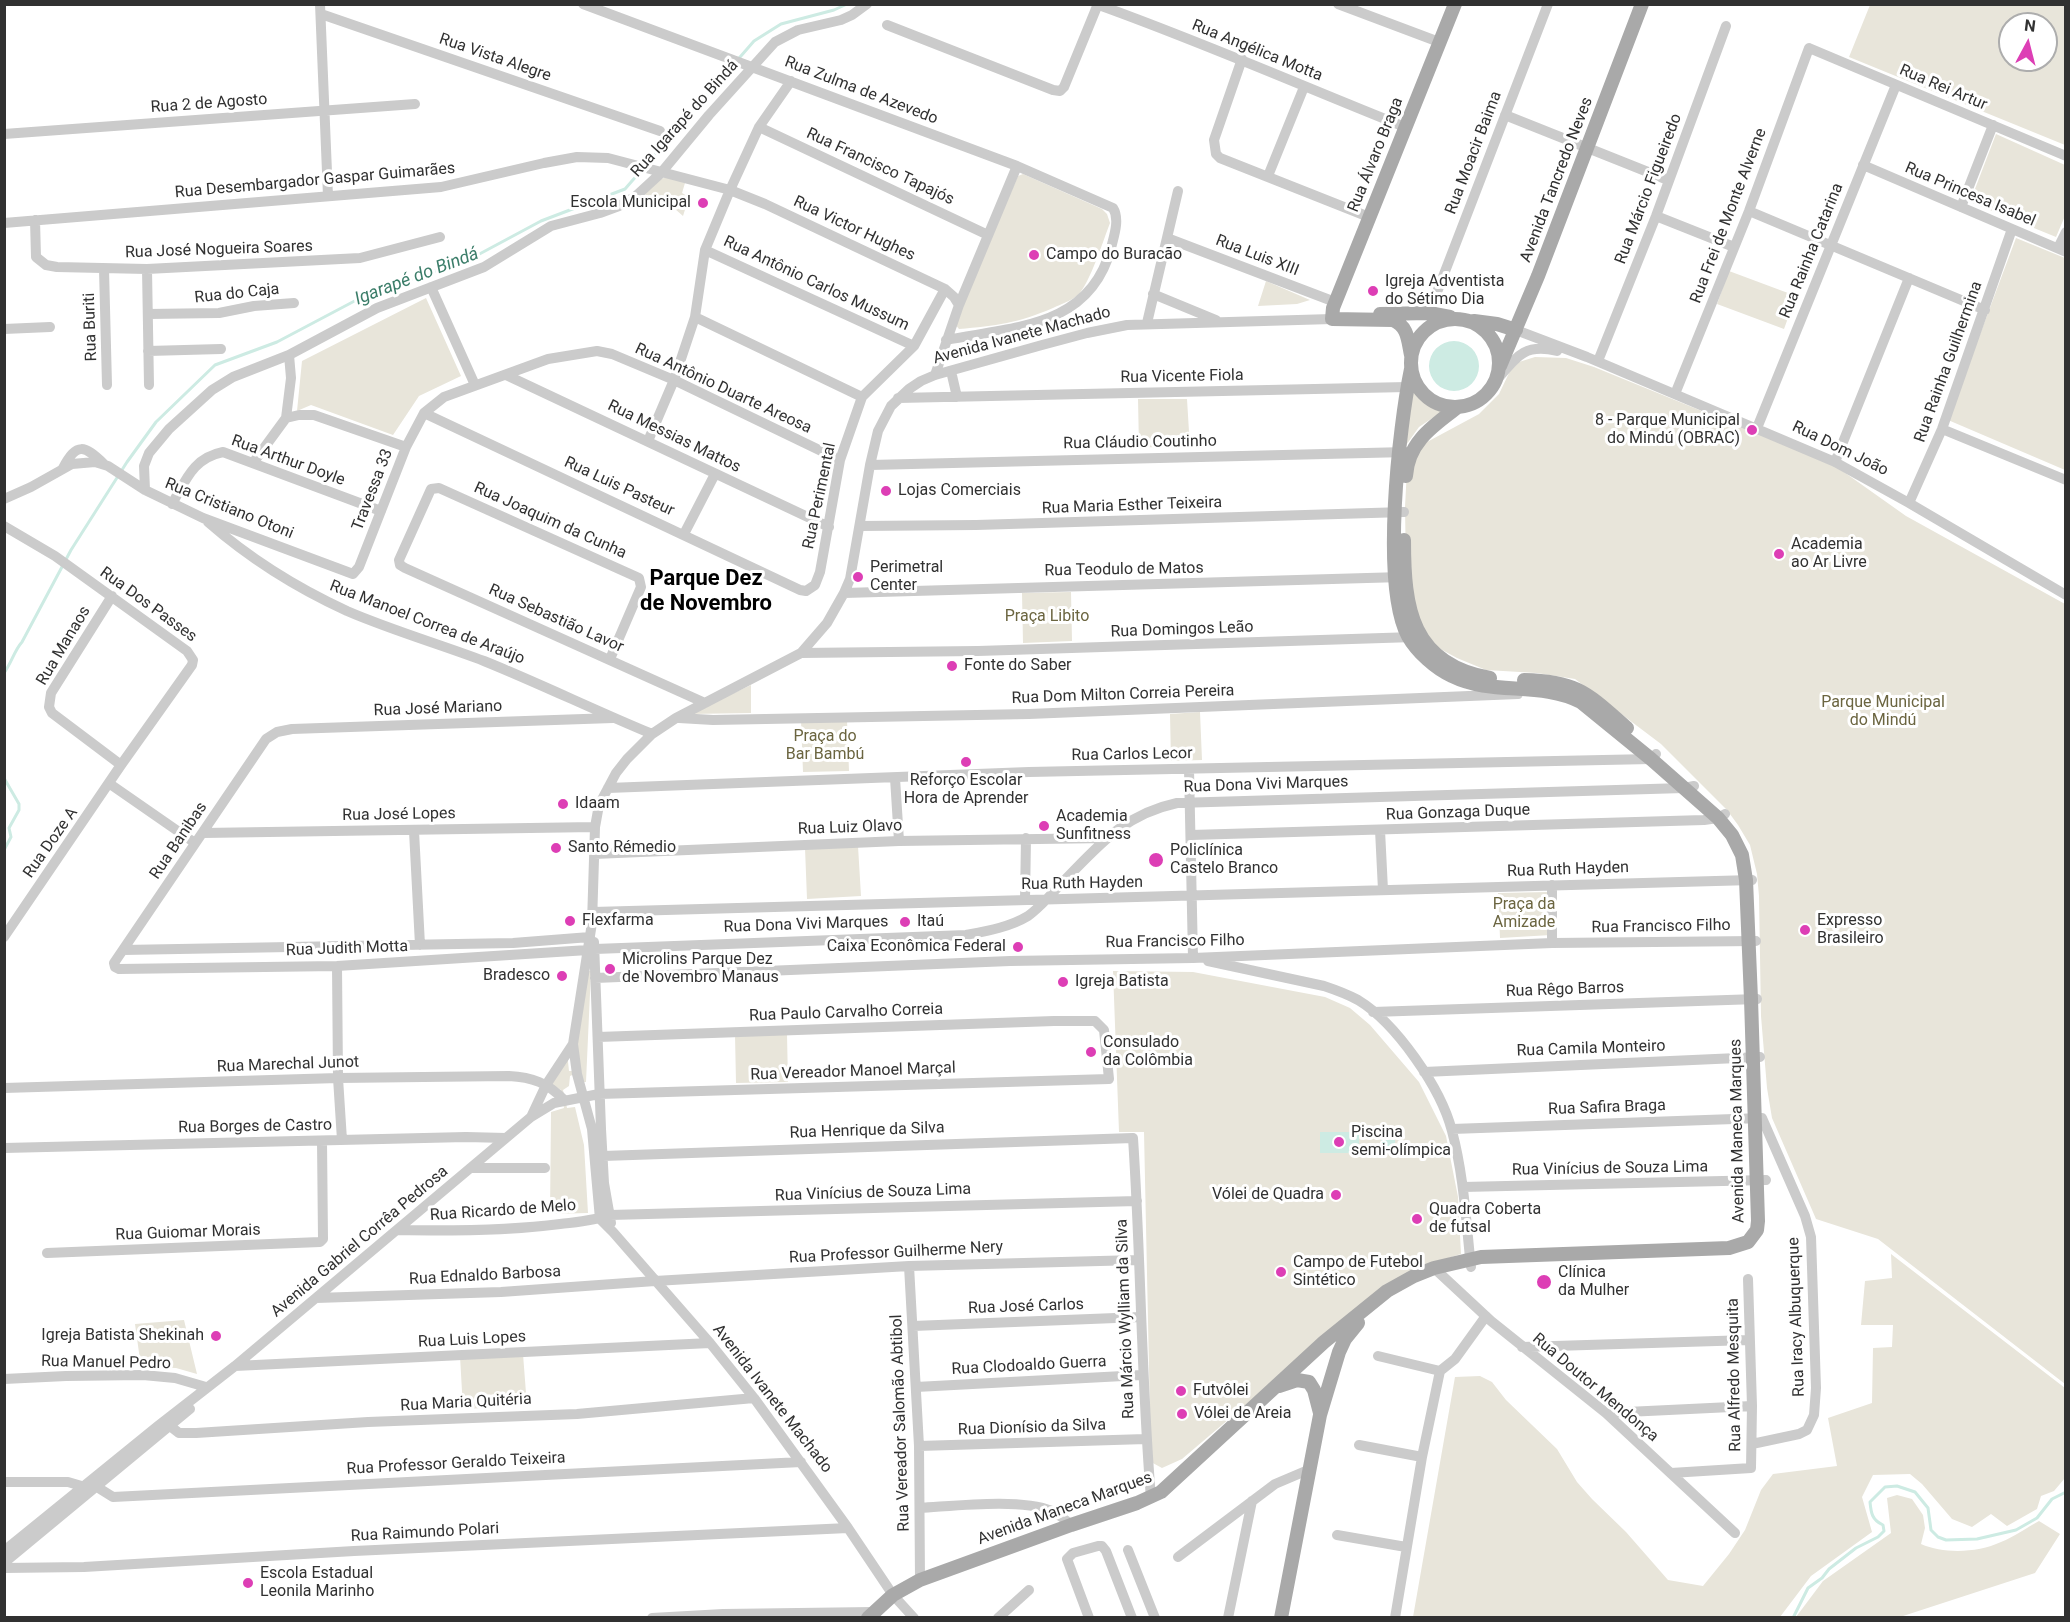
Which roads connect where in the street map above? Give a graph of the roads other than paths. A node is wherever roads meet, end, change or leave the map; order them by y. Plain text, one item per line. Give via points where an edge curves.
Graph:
1 (583, 4) edge
2 (867, 4) edge
3 (1338, 4) edge
4 (1455, 4) edge
5 (1548, 4) edge
6 (1642, 4) edge
7 (1097, 5) edge
8 (320, 9) edge
9 (887, 26) dead end
10 (1726, 26) dead end
11 (1439, 42) junction
12 (1809, 48) joint
13 (1242, 59) junction
14 (748, 65) junction
15 (791, 81) junction
16 (1896, 85) junction
17 (1304, 87) junction
18 (415, 104) dead end
19 (325, 111) junction
20 (1505, 116) junction
21 (1993, 125) junction
22 (759, 127) junction
23 (1405, 127) junction
24 (660, 131) dead end
25 (4, 134) edge
26 (1587, 148) junction
27 (2066, 156) edge
28 (1863, 165) junction
29 (1017, 166) junction
30 (656, 171) junction
31 (1268, 176) junction
32 (1668, 180) junction
33 (730, 190) junction
34 (1178, 190) dead end
35 (328, 196) junction
36 (1961, 207) junction
37 (1749, 211) junction
38 (1656, 216) junction
39 (1370, 217) junction
40 (35, 220) junction
41 (4, 222) edge
42 (2012, 229) junction
43 (2066, 232) edge
44 (988, 234) junction
45 (440, 237) dead end
46 (1167, 238) junction
47 (1831, 245) junction
48 (1734, 247) junction
49 (705, 250) junction
50 (2062, 250) edge
51 (104, 269) junction
52 (147, 269) junction
53 (1909, 278) junction
54 (431, 287) junction
55 (945, 289) junction
56 (1153, 294) junction
57 (1335, 302) junction
58 (294, 303) dead end
59 (959, 305) junction
60 (1985, 309) junction
61 (1429, 313) junction
62 (148, 314) junction
63 (695, 317) junction
64 (1354, 318) junction
65 (1332, 319) junction
66 (1462, 320) junction
67 (1220, 322) junction
68 (1147, 323) junction
69 (51, 327) dead end
70 (4, 329) edge
71 (1516, 330) junction
72 (946, 340) junction
73 (914, 346) junction
74 (221, 349) dead end
75 (148, 351) junction
76 (290, 355) junction
77 (1592, 359) junction
78 (1411, 362) junction
79 (1500, 366) junction
80 (951, 370) junction
81 (506, 375) junction
82 (935, 375) junction
83 (674, 380) junction
84 (1496, 381) junction
85 (107, 385) dead end
86 (148, 385) dead end
87 (475, 385) junction
88 (1407, 387) junction
89 (1675, 394) junction
90 (862, 397) junction
91 (957, 397) junction
92 (898, 398) junction
93 (1458, 407) junction
94 (424, 413) junction
95 (286, 418) junction
96 (1757, 428) junction
97 (1942, 429) junction
98 (648, 441) junction
99 (406, 447) junction
100 (1406, 452) junction
101 (840, 460) junction
102 (1835, 462) junction
103 (253, 463) junction
104 (870, 465) junction
105 (715, 474) junction
106 (2066, 480) edge
107 (439, 488) joint
108 (145, 490) junction
109 (4, 498) edge
110 (1909, 503) junction
111 (172, 504) junction
112 (381, 511) junction
113 (1400, 513) junction
114 (203, 518) junction
115 (4, 526) edge
116 (861, 526) junction
117 (829, 527) junction
118 (684, 534) junction
119 (348, 573) joint
120 (1399, 577) junction
121 (800, 590) joint
122 (844, 593) junction
123 (2066, 595) edge
124 (112, 596) junction
125 (1414, 637) junction
126 (801, 653) junction
127 (610, 659) junction
128 (1564, 689) junction
129 (705, 703) junction
130 (613, 718) junction
131 (676, 718) junction
132 (652, 734) junction
133 (266, 739) joint
134 (1653, 757) junction
135 (121, 765) junction
136 (1190, 769) junction
137 (895, 778) junction
138 (110, 784) junction
139 (1689, 787) junction
140 (608, 788) junction
141 (1190, 801) junction
142 (1722, 816) junction
143 (595, 827) junction
144 (1380, 830) junction
145 (414, 831) junction
146 (203, 833) junction
147 (1191, 835) junction
148 (1026, 838) junction
149 (1108, 838) junction
150 (899, 841) junction
151 (195, 843) junction
152 (594, 854) junction
153 (1749, 880) junction
154 (1552, 885) junction
155 (1383, 890) junction
156 (1192, 897) junction
157 (1025, 900) junction
158 (1045, 900) junction
159 (593, 912) junction
160 (590, 932) junction
161 (4, 938) edge
162 (1752, 941) junction
163 (1552, 943) junction
164 (420, 945) junction
165 (591, 949) junction
166 (123, 950) junction
167 (1193, 958) junction
168 (116, 959) joint
169 (337, 966) junction
170 (595, 978) junction
171 (1754, 999) junction
172 (579, 1009) junction
173 (1373, 1012) junction
174 (597, 1014) junction
175 (598, 1037) junction
176 (573, 1044) junction
177 (1757, 1058) junction
178 (1424, 1072) junction
179 (338, 1078) junction
180 (1108, 1079) joint
181 (546, 1085) junction
182 (4, 1088) edge
183 (599, 1094) junction
184 (583, 1097) junction
185 (564, 1100) junction
186 (531, 1117) junction
187 (1759, 1118) junction
188 (1452, 1129) junction
189 (506, 1138) junction
190 (1132, 1138) joint
191 (342, 1140) junction
192 (322, 1141) junction
193 (4, 1148) edge
194 (603, 1156) junction
195 (471, 1168) junction
196 (545, 1168) dead end
197 (1761, 1180) junction
198 (1463, 1187) junction
199 (1137, 1201) junction
200 (605, 1217) junction
201 (397, 1230) junction
202 (47, 1253) dead end
203 (1138, 1260) junction
204 (1470, 1263) junction
205 (909, 1266) junction
206 (1437, 1272) junction
207 (1748, 1279) dead end
208 (656, 1281) junction
209 (316, 1298) junction
210 (1486, 1316) junction
211 (1140, 1317) junction
212 (913, 1326) junction
213 (1749, 1340) junction
214 (710, 1343) junction
215 (1522, 1347) junction
216 (1378, 1356) dead end
217 (235, 1366) junction
218 (1440, 1371) junction
219 (1142, 1375) junction
220 (4, 1379) edge
221 (206, 1387) junction
222 (916, 1387) junction
223 (1274, 1388) junction
224 (754, 1398) junction
225 (1752, 1406) junction
226 (1606, 1413) junction
227 (1320, 1415) junction
228 (174, 1430) junction
229 (1146, 1439) junction
230 (1752, 1444) junction
231 (1359, 1445) dead end
232 (919, 1446) junction
233 (1422, 1457) junction
234 (801, 1462) junction
235 (1308, 1470) junction
236 (1671, 1473) junction
237 (4, 1482) edge
238 (85, 1487) junction
239 (97, 1487) junction
240 (1151, 1498) junction
241 (1252, 1501) junction
242 (920, 1508) junction
243 (1071, 1525) junction
244 (848, 1528) junction
245 (1735, 1533) dead end
246 (1337, 1535) dead end
247 (1406, 1547) junction
248 (1128, 1550) dead end
249 (4, 1551) edge
250 (1178, 1557) dead end
251 (4, 1563) edge
252 (4, 1568) edge
253 (920, 1580) junction
254 (1029, 1590) dead end
255 (893, 1595) junction
256 (871, 1615) edge
257 (652, 1617) edge
258 (914, 1617) edge
259 (998, 1617) edge
260 (1089, 1617) edge
261 (1132, 1617) edge
262 (1155, 1617) edge
263 (1228, 1617) edge
264 (1281, 1617) edge
265 (1395, 1617) edge

1 - 14 street, Rua Zulma de Azevedo
2 - 14 street, Rua Igarapé do Bindá via 841,20 786,35
3 - 11 street
4 - 11 main road, Rua Álvaro Braga
5 - 20 street, Rua Moacir Baima
6 - 26 main road, Avenida Tancredo Neves
7 - 9 street via 1060,91
7 - 13 street, Rua Angélica Motta
8 - 19 street
8 - 24 street, Rua Vista Alegre
10 - 32 street, Rua Márcio Figueiredo
11 - 23 main road, Rua Álvaro Braga
12 - 16 street, Rua Rei Artur
12 - 37 street, Rua Frei de Monte Alverne
13 - 17 street, Rua Angélica Motta
13 - 31 street via 1214,140 1216,154
14 - 15 street, Rua Zulma de Azevedo
14 - 30 street, Rua Igarapé do Bindá
15 - 22 street
15 - 29 street, Rua Zulma de Azevedo
16 - 21 street, Rua Rei Artur
16 - 28 street, Rua Rainha Catarina
17 - 23 street, Rua Angélica Motta
17 - 31 street
18 - 19 street, Rua 2 de Agosto
19 - 25 street, Rua 2 de Agosto
19 - 35 street
20 - 26 street
20 - 61 street, Rua Moacir Baima
21 - 27 street, Rua Rei Artur
21 - 36 street
22 - 33 street
22 - 44 street, Rua Francisco Tapajós
23 - 39 main road, Rua Álvaro Braga
26 - 32 street
26 - 71 main road, Avenida Tancredo Neves
28 - 36 street, Rua Princesa Isabel
28 - 47 street, Rua Rainha Catarina
29 - 44 street
29 - 72 street, Rua Zulma de Azevedo via 1106,204 1116,213 1101,275 1089,292 1050,318
30 - 33 street, Rua Desembargador Gaspar Guimarães
30 - 35 street, Rua Desembargador Gaspar Guimarães via 608,158 577,158 441,188
30 - 54 street, Rua Igarapé do Bindá via 636,196 619,206 551,226 484,267
31 - 39 street
32 - 38 street, Rua Márcio Figueiredo
33 - 49 street
33 - 55 street, Rua Victor Hughes
34 - 46 street
35 - 40 street, Rua Desembargador Gaspar Guimarães
36 - 42 street, Rua Princesa Isabel
37 - 47 street
37 - 48 street, Rua Frei de Monte Alverne
38 - 48 street
38 - 77 street, Rua Márcio Figueiredo
39 - 57 main road, Rua Álvaro Braga
40 - 41 street, Rua Desembargador Gaspar Guimarães
40 - 51 street, Rua José Nogueira Soares via 39,261 57,267
42 - 50 street, Rua Princesa Isabel
42 - 60 street, Rua Rainha Guilhermina
43 - 50 street
44 - 59 street
45 - 52 street, Rua José Nogueira Soares via 360,258
46 - 56 street
46 - 57 street, Rua Luis XIII
47 - 53 street
47 - 96 street, Rua Rainha Catarina
48 - 89 street, Rua Frei de Monte Alverne
49 - 63 street
49 - 73 street, Rua Antônio Carlos Mussum
51 - 52 street, Rua José Nogueira Soares
51 - 85 street, Rua Buriti
52 - 62 street
53 - 60 street
53 - 102 street
54 - 76 street, Rua Igarapé do Bindá via 377,308
54 - 87 street
55 - 59 street, Rua Victor Hughes
55 - 73 street
56 - 67 street
56 - 68 street
57 - 65 main road, Rua Álvaro Braga
58 - 62 street, Rua do Caja via 219,313
59 - 72 street
60 - 97 street, Rua Rainha Guilhermina
61 - 64 main road, Avenida Ivanete Machado
61 - 66 main road, Avenida Ivanete Machado
62 - 75 street
63 - 83 street
63 - 90 street
64 - 65 main road, Avenida Ivanete Machado
64 - 78 main road, Avenida Ivanete Machado via 1399,323 1406,332
65 - 67 street, Avenida Ivanete Machado
66 - 71 main road, Rua Dom João
66 - 78 main road via 1447,320 1428,328 1420,336
66 - 79 main road via 1485,330 1492,338
67 - 68 street, Avenida Ivanete Machado
68 - 80 street, Avenida Ivanete Machado via 1088,333
69 - 70 street
71 - 77 street, Rua Dom João
71 - 79 main road, Avenida Tancredo Neves
72 - 82 street
73 - 90 street
74 - 75 street
75 - 86 street
76 - 95 street
76 - 108 street, Rua Igarapé do Bindá via 233,377 212,390 169,429 149,453 144,466
77 - 84 street, Rua Dom João via 1549,349 1527,350
77 - 89 street, Rua Dom João
78 - 88 main road, Avenida Maneca Marques
78 - 93 main road via 1419,389 1427,397
79 - 84 main road
80 - 82 street, Avenida Ivanete Machado
80 - 91 street
81 - 83 street, Rua Antônio Duarte Areosa via 548,359 597,351
81 - 87 street, Rua Antônio Duarte Areosa
81 - 98 street, Rua Messias Mattos
82 - 92 street, Avenida Ivanete Machado
83 - 98 street
83 - 101 street, Rua Antônio Duarte Areosa
84 - 93 main road via 1477,402
87 - 94 street, Rua Antônio Duarte Areosa via 444,397
88 - 91 street, Rua Vicente Fiola
88 - 100 main road, Avenida Maneca Marques
89 - 96 street, Rua Dom João
90 - 101 street, Rua Perimental
91 - 92 street, Rua Vicente Fiola
92 - 104 street, Avenida Ivanete Machado via 878,431
93 - 100 main road
94 - 99 street, Travessa 33
94 - 118 street, Rua Luis Pasteur
95 - 99 street via 314,415
95 - 103 street
96 - 102 street, Rua Dom João
97 - 106 street
97 - 110 street, Rua Rainha Guilhermina
98 - 105 street, Rua Messias Mattos
99 - 112 street, Travessa 33
100 - 104 street, Rua Cláudio Coutinho
100 - 113 main road, Avenida Maneca Marques
101 - 117 street, Rua Perimental
102 - 110 street, Rua Dom João
103 - 111 street, Rua Arthur Doyle via 223,452 210,454 192,470
103 - 112 street, Rua Arthur Doyle
104 - 116 street, Avenida Ivanete Machado
105 - 117 street, Rua Messias Mattos
105 - 118 street
107 - 127 street, Rua Joaquim da Cunha via 635,574 641,587
107 - 127 street, Rua Sebastião Lavor via 429,492 400,565
108 - 109 street, Rua Cristiano Otoni via 108,466 86,462 72,464
108 - 111 street, Rua Cristiano Otoni
110 - 123 street, Rua Dom João
111 - 114 street, Rua Cristiano Otoni
112 - 119 street, Travessa 33 via 359,567 353,574
113 - 116 street, Rua Maria Esther Teixeira
113 - 120 main road, Avenida Maneca Marques
114 - 119 street, Rua Cristiano Otoni
114 - 130 street, Rua Manoel Correa de Araújo via 233,544 307,591 349,611 541,684
115 - 124 street, Rua Dos Passes
116 - 122 street, Avenida Ivanete Machado
117 - 121 street, Rua Perimental via 815,585
118 - 121 street, Rua Luis Pasteur
120 - 122 street, Rua Teodulo de Matos
120 - 125 main road, Avenida Maneca Marques via 1400,615
122 - 126 street, Avenida Ivanete Machado via 827,623
124 - 135 street, Rua Manaos via 51,693 49,707
124 - 135 street, Rua Dos Passes via 187,651 193,660
125 - 126 street, Rua Domingos Leão
125 - 128 main road, Avenida Maneca Marques via 1428,659 1467,682
126 - 129 street, Avenida Ivanete Machado
127 - 129 street, Rua Sebastião Lavor
128 - 131 street, Rua Dom Milton Correia Pereira via 1029,714
128 - 134 main road, Avenida Maneca Marques
129 - 131 street, Avenida Ivanete Machado
130 - 132 street, Rua Manoel Correa de Araújo
130 - 133 street, Rua José Mariano via 292,729
131 - 132 street, Avenida Ivanete Machado
132 - 140 street, Avenida Ivanete Machado via 627,759
133 - 146 street, Rua Banibas
134 - 136 street, Rua Carlos Lecor
134 - 139 main road, Avenida Maneca Marques
135 - 138 street, Rua Doze A
136 - 137 street, Rua Carlos Lecor
136 - 141 street
137 - 140 street, Rua Carlos Lecor
137 - 150 street
138 - 151 street
138 - 161 street, Rua Doze A
139 - 141 street, Rua Dona Vivi Marques
139 - 142 main road, Avenida Maneca Marques
140 - 143 street, Avenida Ivanete Machado via 599,805
141 - 147 street
141 - 149 street, Rua Dona Vivi Marques via 1143,813
142 - 144 street, Rua Gonzaga Duque via 1704,820
142 - 153 main road, Avenida Maneca Marques via 1743,855
143 - 145 street, Rua José Lopes
143 - 152 street, Avenida Ivanete Machado
144 - 147 street, Rua Gonzaga Duque
144 - 155 street
145 - 146 street, Rua José Lopes
145 - 164 street
146 - 151 street, Rua Banibas
147 - 156 street
148 - 149 street, Rua Luiz Olavo
148 - 150 street, Rua Luiz Olavo
148 - 157 street
149 - 158 street, Rua Dona Vivi Marques
150 - 152 street, Rua Luiz Olavo
151 - 166 street, Rua Banibas
152 - 159 street, Avenida Ivanete Machado
153 - 154 street, Rua Ruth Hayden
153 - 162 main road, Avenida Maneca Marques
154 - 155 street, Rua Ruth Hayden
154 - 163 street
155 - 156 street, Rua Ruth Hayden
156 - 158 street, Rua Ruth Hayden
156 - 167 street
157 - 158 street, Rua Ruth Hayden
157 - 159 street, Rua Ruth Hayden
158 - 165 street, Rua Dona Vivi Marques via 1028,916 1003,927 966,935
159 - 160 street, Avenida Ivanete Machado
160 - 164 street, Rua Judith Motta via 513,943
160 - 165 street, Avenida Ivanete Machado
162 - 163 street, Rua Francisco Filho
162 - 171 main road, Avenida Maneca Marques
163 - 167 street, Rua Francisco Filho
164 - 166 street, Rua Judith Motta
165 - 169 street, Rua Judith Motta
165 - 170 street, Avenida Ivanete Machado
165 - 172 street, Avenida Ivanete Machado
166 - 168 street, Rua Banibas
167 - 170 street, Rua Francisco Filho
167 - 173 street via 1324,986 1350,996
168 - 169 street, Rua Judith Motta via 115,967 119,969
169 - 179 street
170 - 174 street, Avenida Ivanete Machado
171 - 173 street, Rua Rêgo Barros
171 - 177 main road, Avenida Maneca Marques
172 - 174 street
172 - 176 street, Avenida Ivanete Machado
173 - 178 street
174 - 175 street, Avenida Ivanete Machado
175 - 180 street, Rua Paulo Carvalho Correia via 1095,1021 1104,1030
175 - 183 street, Avenida Ivanete Machado
176 - 181 street, Avenida Gabriel Corrêa Pedrosa
176 - 184 street, Avenida Ivanete Machado
177 - 178 street, Rua Camila Monteiro
177 - 187 main road, Avenida Maneca Marques
178 - 188 street
179 - 181 street, Rua Marechal Junot via 509,1076 528,1077
179 - 182 street, Rua Marechal Junot
179 - 191 street
180 - 183 street, Rua Vereador Manoel Marçal
181 - 185 street, Rua Marechal Junot
181 - 186 street, Avenida Gabriel Corrêa Pedrosa
183 - 184 street, Rua Vereador Manoel Marçal
183 - 194 street, Avenida Ivanete Machado
184 - 185 street, Avenida Gabriel Corrêa Pedrosa
184 - 200 street, Avenida Ivanete Machado via 594,1143 597,1202
185 - 186 street, Avenida Gabriel Corrêa Pedrosa
186 - 189 street, Avenida Gabriel Corrêa Pedrosa
187 - 188 street, Rua Safira Braga
187 - 197 main road, Avenida Maneca Marques
187 - 230 street, Rua Iracy Albuquerque via 1811,1237 1816,1388 1814,1415 1807,1430 1793,1437
188 - 198 street
189 - 191 street, Rua Borges de Castro
189 - 195 street, Avenida Gabriel Corrêa Pedrosa
190 - 194 street, Rua Henrique da Silva
190 - 199 street, Rua Márcio Wylliam da Silva
191 - 192 street, Rua Borges de Castro
192 - 193 street, Rua Borges de Castro
192 - 202 street, Rua Guiomar Morais via 323,1239 316,1243
194 - 200 street, Avenida Ivanete Machado
195 - 196 street
195 - 201 street, Avenida Gabriel Corrêa Pedrosa
197 - 198 street, Rua Vinícius de Souza Lima
197 - 204 main road, Avenida Maneca Marques via 1757,1230 1741,1246
198 - 204 street
199 - 200 street, Rua Vinícius de Souza Lima
199 - 203 street, Rua Márcio Wylliam da Silva
200 - 201 street, Rua Ricardo de Melo via 459,1232
200 - 208 street, Avenida Ivanete Machado
201 - 209 street, Avenida Gabriel Corrêa Pedrosa
203 - 205 street, Rua Professor Guilherme Nery
203 - 211 street, Rua Márcio Wylliam da Silva
204 - 206 main road, Avenida Maneca Marques
205 - 208 street, Rua Professor Guilherme Nery
205 - 212 street, Rua Vereador Salomão Abtibol
206 - 210 street, Rua Doutor Mendonça
206 - 223 main road, Avenida Maneca Marques via 1413,1276 1387,1291
206 - 227 main road, Avenida Maneca Marques via 1390,1297 1351,1331 1335,1360
207 - 213 street, Rua Alfredo Mesquita
208 - 209 street, Rua Ednaldo Barbosa via 501,1292
208 - 214 street, Avenida Ivanete Machado
209 - 217 street, Avenida Gabriel Corrêa Pedrosa
210 - 215 street, Rua Doutor Mendonça
210 - 218 street via 1455,1359
211 - 212 street, Rua José Carlos
211 - 219 street, Rua Márcio Wylliam da Silva
212 - 222 street, Rua Vereador Salomão Abtibol
213 - 215 street
213 - 225 street, Rua Alfredo Mesquita
214 - 217 street, Rua Luis Lopes
214 - 224 street, Avenida Ivanete Machado
215 - 226 street, Rua Doutor Mendonça
216 - 218 street
217 - 221 street, Avenida Gabriel Corrêa Pedrosa
218 - 233 street
219 - 222 street, Rua Clodoaldo Guerra
219 - 229 street, Rua Márcio Wylliam da Silva
220 - 221 street, Rua Manuel Pedro via 144,1375
221 - 228 street, Avenida Gabriel Corrêa Pedrosa
221 - 238 street, Avenida Gabriel Corrêa Pedrosa
222 - 232 street, Rua Vereador Salomão Abtibol
223 - 227 main road via 1297,1380 1309,1382
223 - 240 main road, Avenida Maneca Marques via 1171,1485
224 - 228 street, Rua Maria Quitéria via 577,1414
224 - 234 street, Avenida Ivanete Machado
225 - 226 street
225 - 230 street, Rua Alfredo Mesquita
226 - 236 street, Rua Doutor Mendonça
227 - 235 main road, Avenida Maneca Marques
228 - 239 street, Avenida Gabriel Corrêa Pedrosa
229 - 232 street, Rua Dionísio da Silva
229 - 240 street, Rua Márcio Wylliam da Silva
230 - 236 street, Rua Alfredo Mesquita via 1750,1469
231 - 233 street
232 - 242 street, Rua Vereador Salomão Abtibol
233 - 247 street
234 - 239 street, Rua Professor Geraldo Teixeira via 113,1497
234 - 244 street, Avenida Ivanete Machado
235 - 241 street via 1275,1484
235 - 264 main road, Avenida Maneca Marques
236 - 245 street, Rua Doutor Mendonça
237 - 238 street via 68,1482
238 - 249 street, Avenida Gabriel Corrêa Pedrosa
239 - 251 street, Avenida Gabriel Corrêa Pedrosa
240 - 243 main road, Avenida Maneca Marques
241 - 250 street
241 - 263 street
242 - 243 street via 1017,1504 1051,1511
242 - 253 street, Rua Vereador Salomão Abtibol
243 - 253 main road, Avenida Maneca Marques
244 - 252 street, Rua Raimundo Polari
244 - 255 street, Avenida Ivanete Machado
246 - 247 street
247 - 265 street
248 - 262 street
253 - 255 main road, Avenida Maneca Marques
254 - 259 street
255 - 256 main road, Avenida Maneca Marques
255 - 258 street, Avenida Ivanete Machado
256 - 257 street
260 - 261 street via 1067,1559 1072,1553 1102,1546

